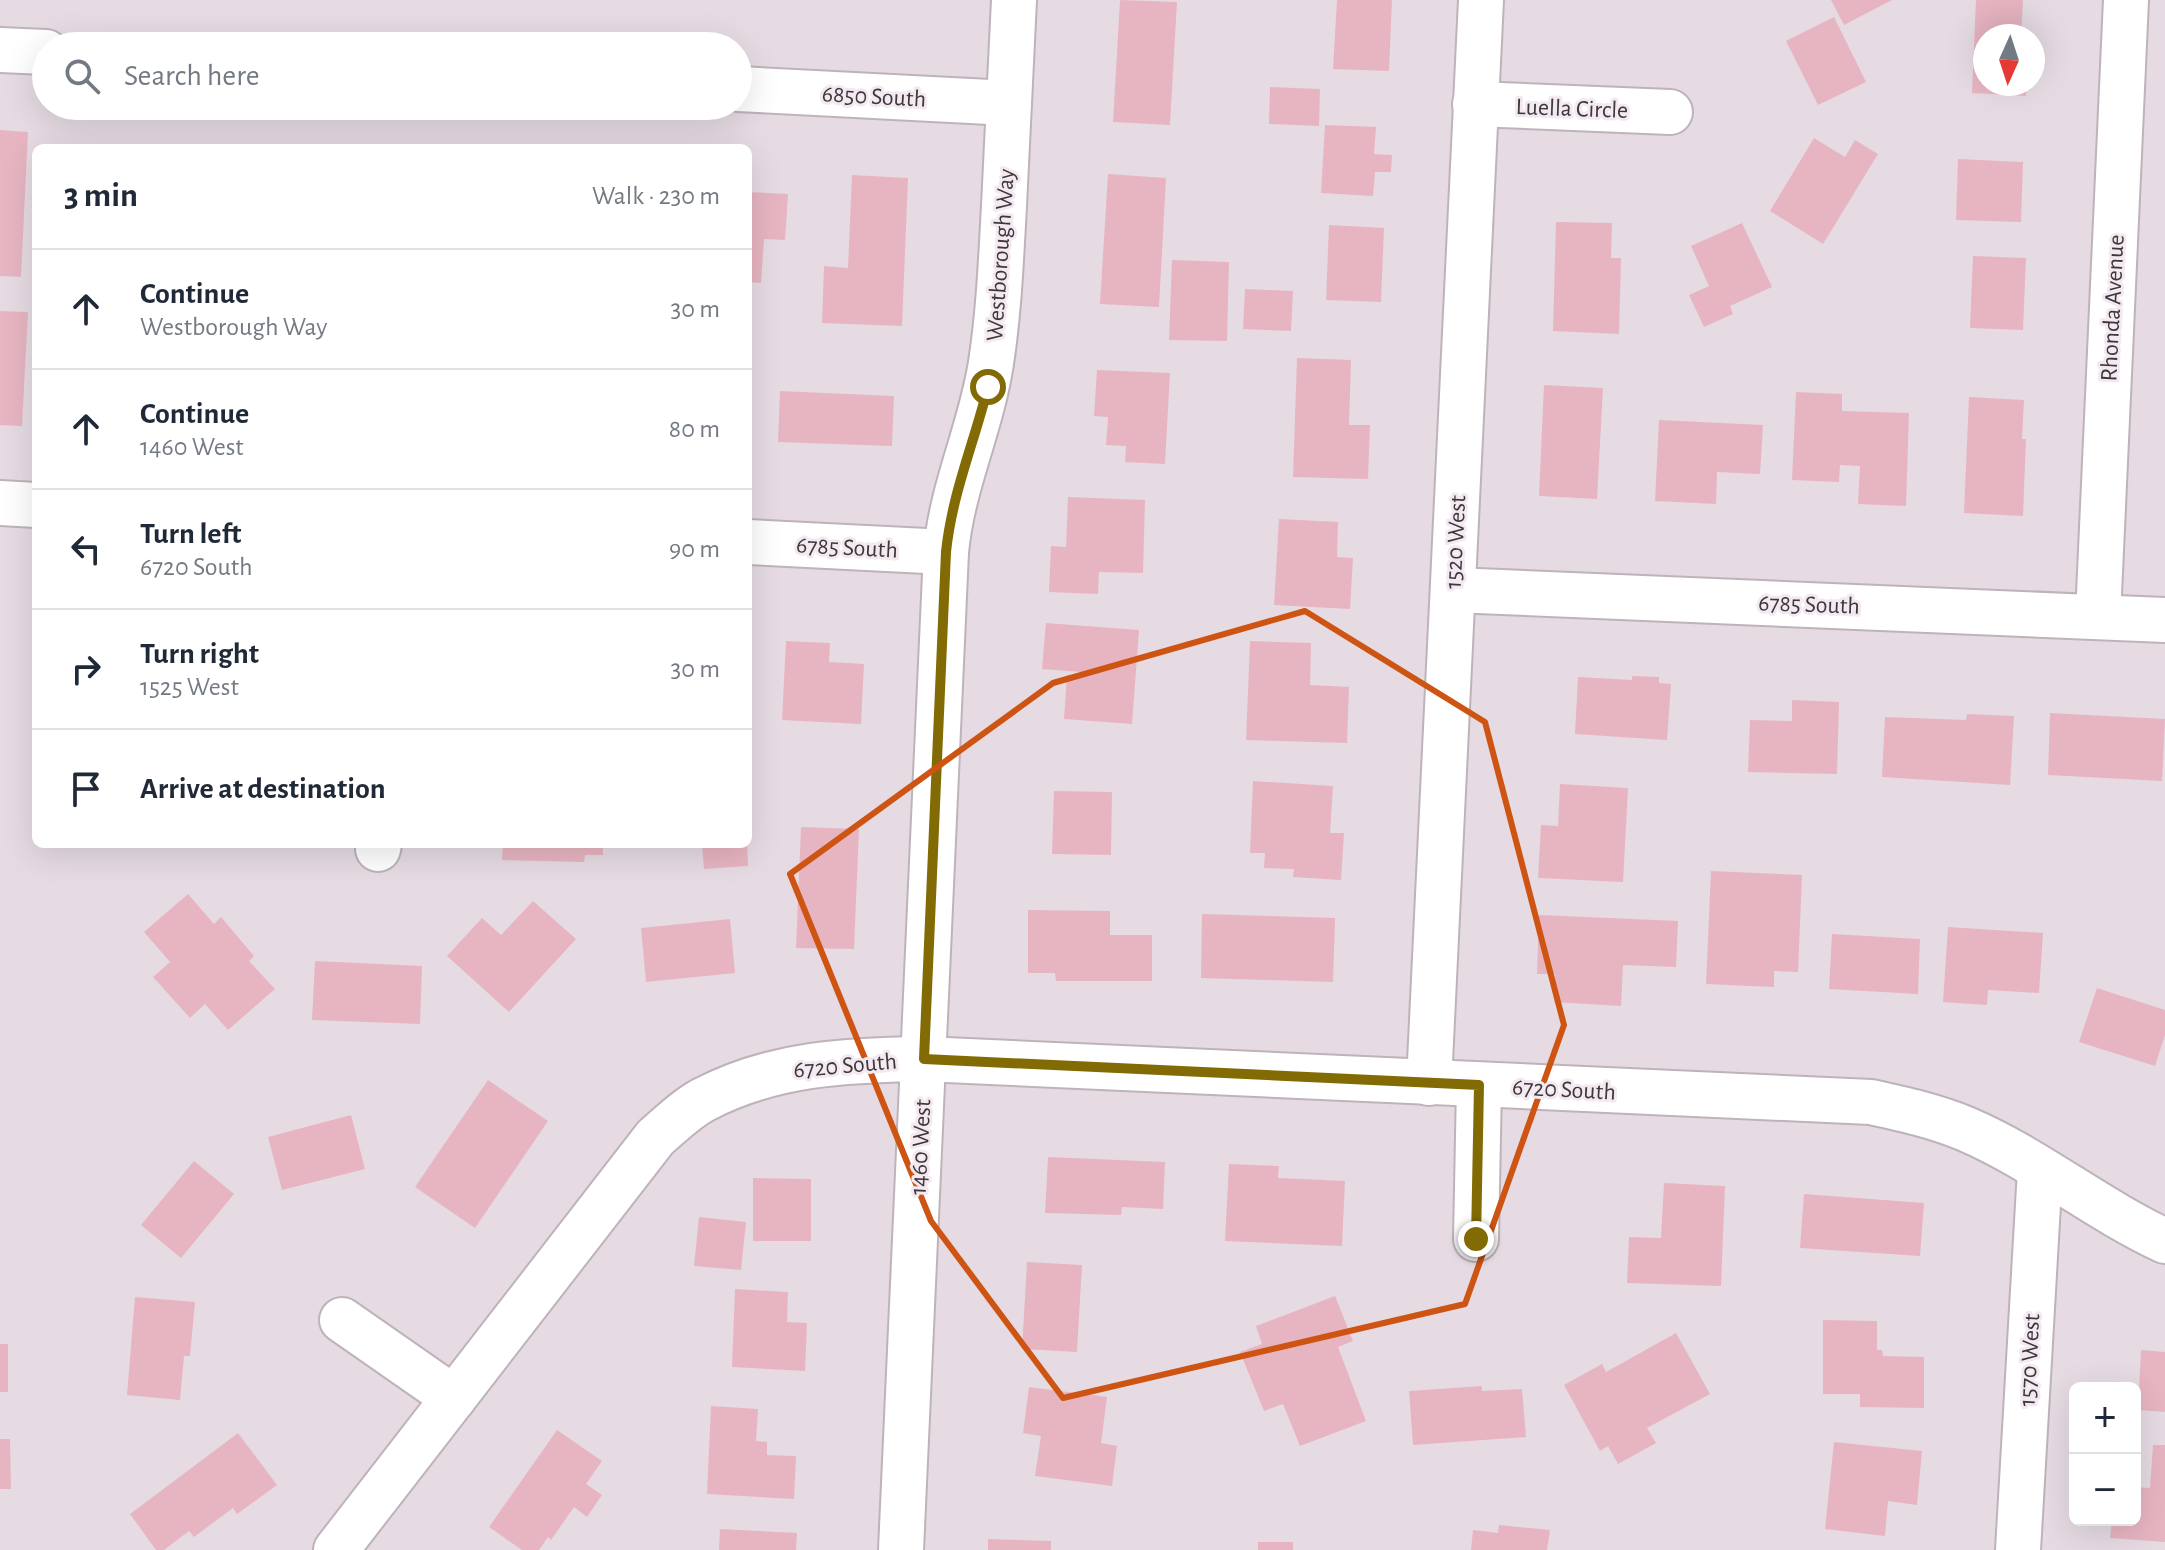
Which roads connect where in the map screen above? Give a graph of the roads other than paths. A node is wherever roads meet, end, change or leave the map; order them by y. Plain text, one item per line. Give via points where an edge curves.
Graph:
1 (1014, 0) edge
2 (1481, 0) edge
3 (2126, 0) edge
4 (0, 50) edge
5 (32, 51) edge
6 (752, 90) edge
7 (1009, 103) junction
8 (1475, 104) junction
9 (1670, 112) dead end
10 (0, 503) edge
11 (32, 505) edge
12 (752, 542) edge
13 (946, 552) junction
14 (1453, 590) junction
15 (2098, 616) junction
16 (2165, 620) edge
17 (924, 1059) junction
18 (1429, 1083) junction
19 (1479, 1085) junction
20 (2040, 1170) junction
21 (1476, 1239) dead end
22 (2165, 1241) edge
23 (342, 1320) dead end
24 (454, 1398) junction
25 (336, 1550) edge
26 (901, 1550) edge
27 (2018, 1550) edge

1 - 7 street, Westborough Way
2 - 8 street, 1520 West
3 - 15 street, Rhonda Avenue
4 - 5 street
6 - 7 street, 6850 South
7 - 13 street, Westborough Way via 992,357 980,418 949,517
8 - 9 street, Luella Circle
8 - 14 street, 1520 West
10 - 11 street
12 - 13 street, 6785 South
13 - 17 street, 1460 West
14 - 15 street, 6785 South
14 - 18 street, 1520 West
15 - 16 street, 6785 South
17 - 18 street, 6720 South
17 - 24 street, 6720 South via 805,1065 757,1076 701,1101 655,1138
17 - 26 street, 1460 West
18 - 19 street, 6720 South
19 - 20 street, 6720 South via 1871,1102 1966,1129
19 - 21 street
20 - 22 street, 6720 South
20 - 27 street, 1570 West
23 - 24 street
24 - 25 street, 6720 South

